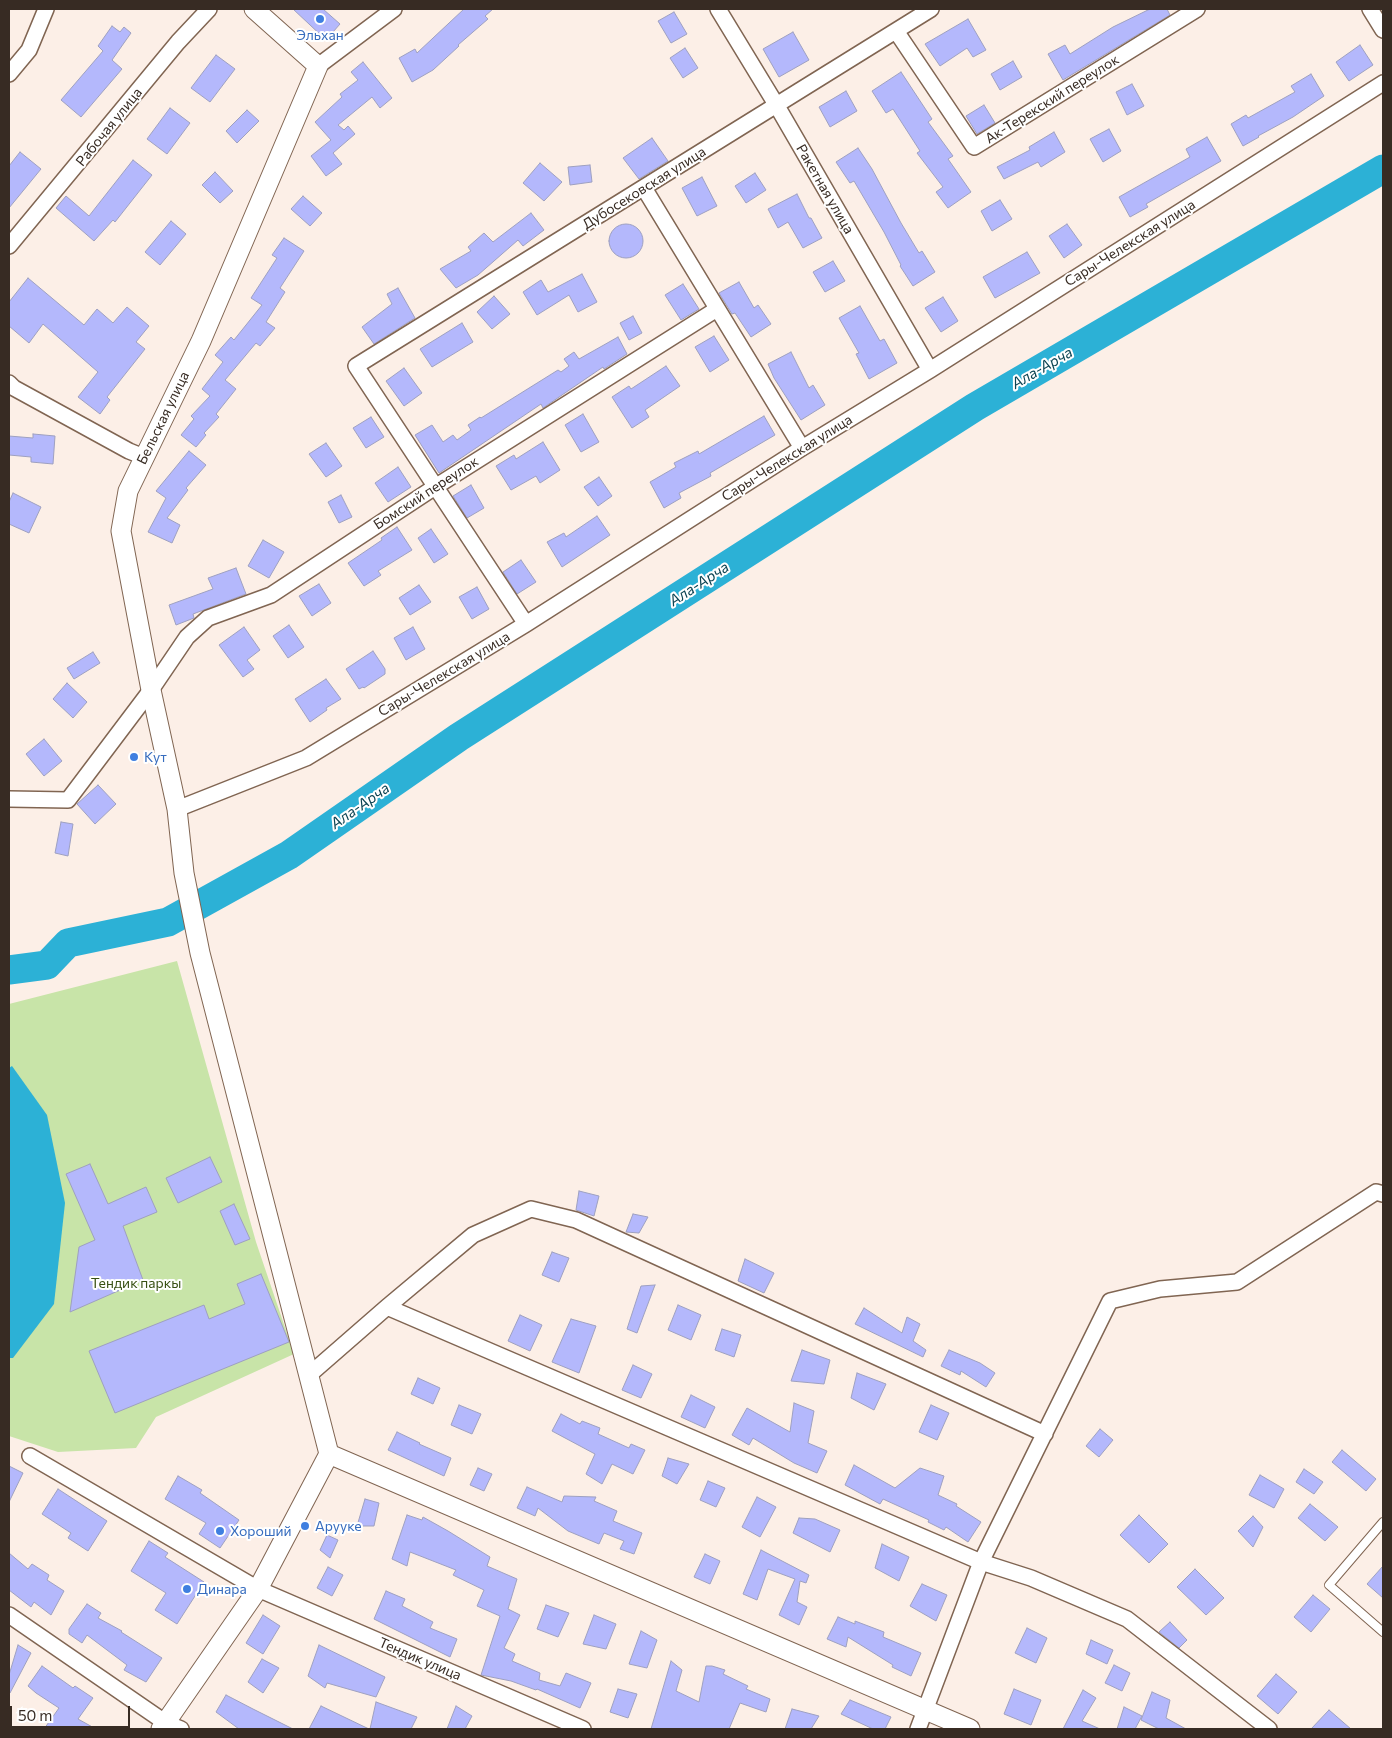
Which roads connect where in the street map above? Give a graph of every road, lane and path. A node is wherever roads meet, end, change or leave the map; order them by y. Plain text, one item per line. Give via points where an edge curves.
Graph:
1 (46, 9) edge
2 (209, 9) edge
3 (394, 9) edge
4 (718, 9) edge
5 (931, 9) edge
6 (1197, 9) edge
7 (1370, 9) edge
8 (263, 13) edge
9 (1383, 30) edge
10 (896, 31) junction
11 (318, 66) junction
12 (9, 74) edge
13 (1383, 83) edge
14 (776, 106) junction
15 (644, 188) junction
16 (9, 246) edge
17 (717, 309) junction
18 (930, 370) junction
19 (10, 389) edge
20 (802, 448) junction
21 (144, 457) junction
22 (435, 487) junction
23 (526, 624) junction
24 (152, 690) junction
25 (9, 799) edge
26 (177, 809) junction
27 (1383, 1194) edge
28 (387, 1307) junction
29 (309, 1376) junction
30 (1044, 1434) junction
31 (329, 1454) junction
32 (30, 1456) dead end
33 (1383, 1524) edge
34 (981, 1562) junction
35 (258, 1589) junction
36 (9, 1615) edge
37 (1383, 1632) edge
38 (927, 1709) junction
39 (169, 1727) edge
40 (583, 1729) edge
41 (918, 1729) edge
42 (970, 1729) edge
43 (1269, 1729) edge

1 - 12 street via 29,50
2 - 16 street, Рабочая улица
3 - 11 street
4 - 14 street, Ракетная улица
5 - 10 street, Дубосековская улица
6 - 10 street, Ак-Терекский переулок via 974,147
7 - 9 street
8 - 11 street
10 - 14 street, Дубосековская улица
11 - 21 street, Бельская улица via 200,341
13 - 18 street, Сары-Челекская улица
14 - 15 street, Дубосековская улица
14 - 18 street, Ракетная улица
15 - 17 street
15 - 22 street, Дубосековская улица via 356,366
17 - 20 street
17 - 22 street, Бомский переулок
18 - 20 street, Сары-Челекская улица
19 - 21 street
20 - 23 street, Сары-Челекская улица
21 - 24 street, Бельская улица via 128,491 121,530
22 - 23 street
22 - 24 street, Бомский переулок via 271,595 208,618 187,637
23 - 26 street, Сары-Челекская улица via 306,758
24 - 25 street, Бомский переулок via 68,800
24 - 26 street, Бельская улица
26 - 29 street, Бельская улица via 184,872 200,953
27 - 30 street via 1376,1192 1237,1282 1160,1290 1110,1301
28 - 29 street
28 - 30 street via 473,1235 531,1209 576,1220
28 - 34 street
29 - 31 street, Бельская улица
30 - 34 street
31 - 35 street
31 - 38 street
32 - 35 street, Тендик улица
33 - 37 lane via 1329,1585
34 - 38 street
34 - 43 street via 1032,1578 1127,1619
35 - 39 street
35 - 40 street, Тендик улица
36 - 39 street
38 - 41 street
38 - 42 street

